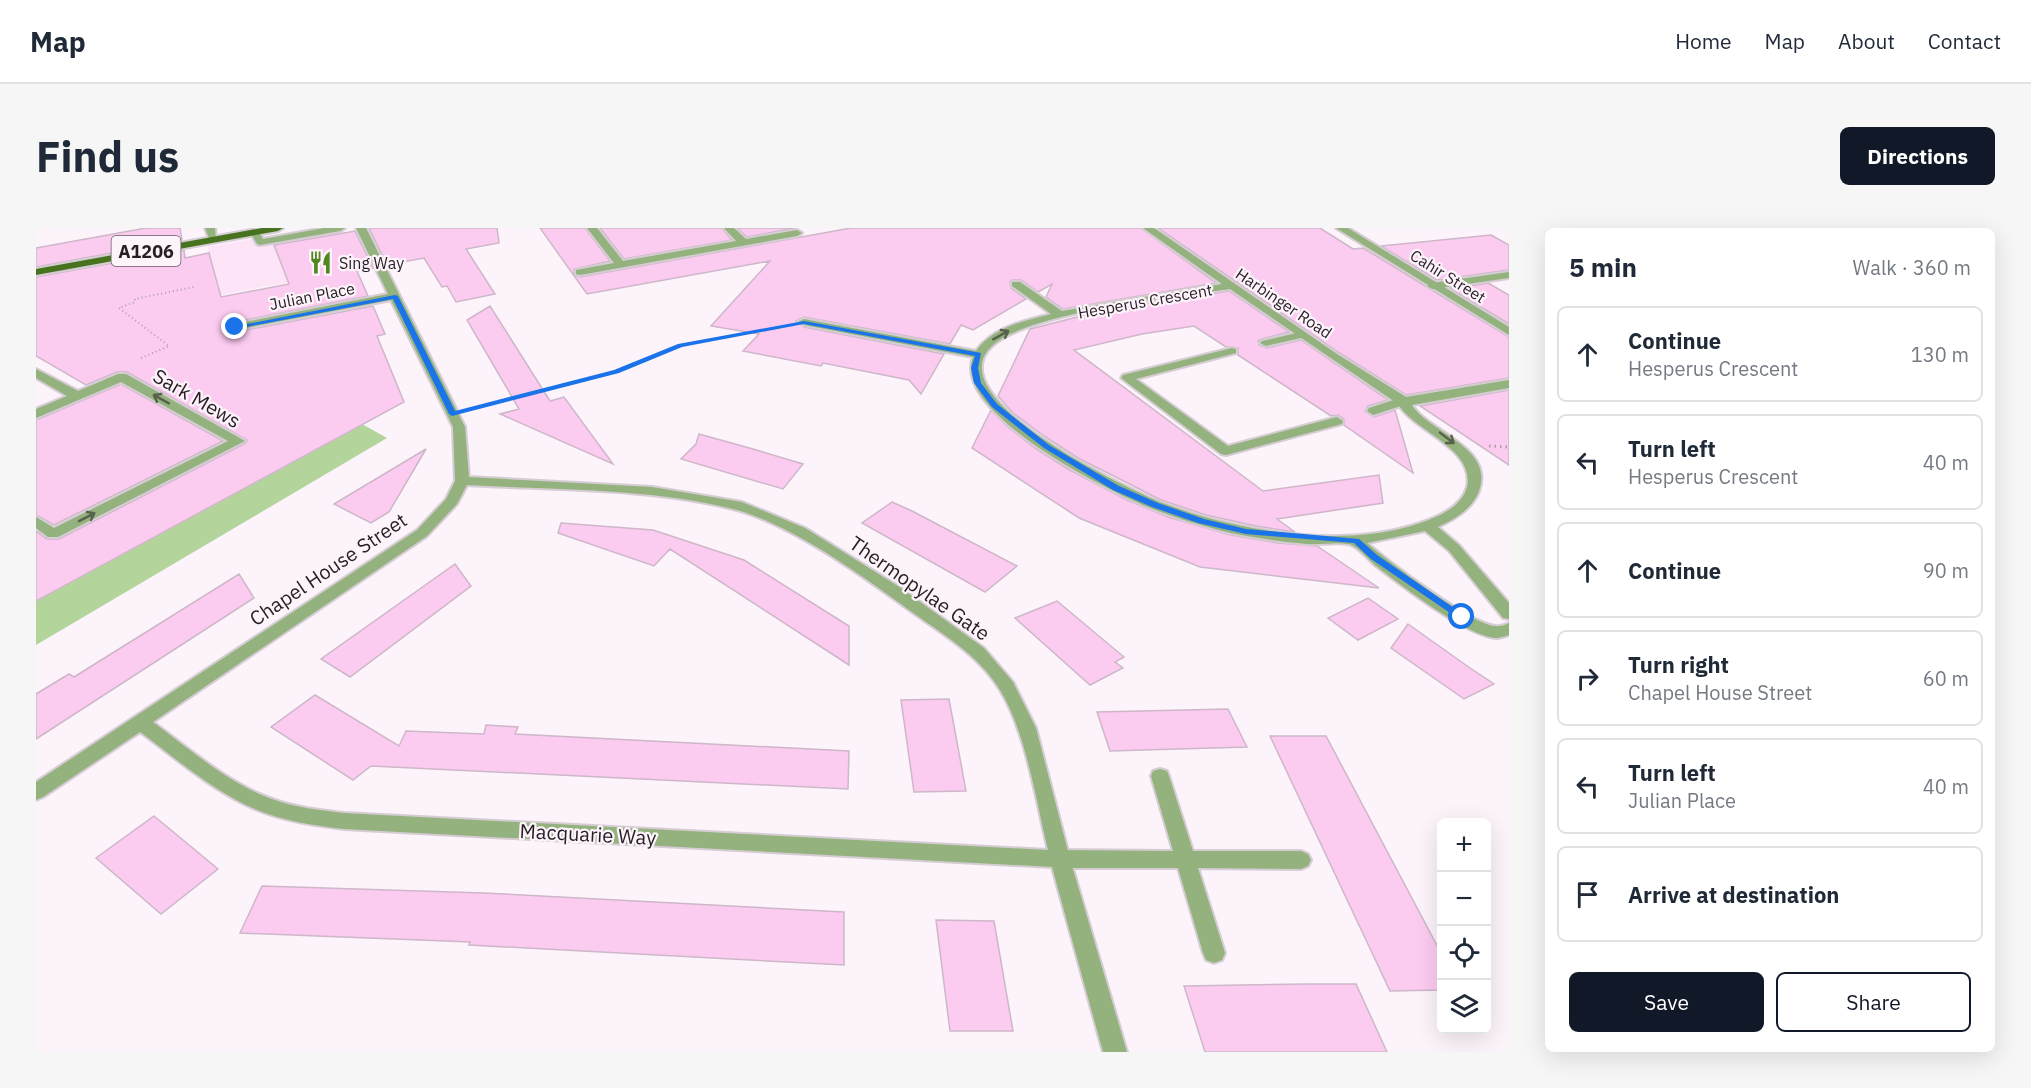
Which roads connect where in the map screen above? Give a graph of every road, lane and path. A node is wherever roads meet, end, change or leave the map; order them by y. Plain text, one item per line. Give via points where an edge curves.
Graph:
1 (210, 228) edge
2 (278, 228) edge
3 (339, 228) edge
4 (361, 228) edge
5 (592, 228) edge
6 (729, 228) edge
7 (1148, 228) edge
8 (1341, 228) edge
9 (255, 232) junction
10 (797, 233) dead end
11 (213, 239) junction
12 (744, 243) junction
13 (621, 265) junction
14 (36, 272) edge
15 (580, 272) dead end
16 (1509, 275) edge
17 (1016, 284) dead end
18 (1230, 286) junction
19 (1432, 286) junction
20 (194, 287) dead end
21 (134, 291) dead end
22 (395, 296) junction
23 (135, 299) junction
24 (1060, 315) junction
25 (804, 322) joint
26 (235, 327) dead end
27 (1509, 332) edge
28 (1301, 335) junction
29 (1266, 343) dead end
30 (1233, 351) dead end
31 (979, 355) junction
32 (36, 373) edge
33 (122, 378) junction
34 (1509, 384) edge
35 (77, 396) junction
36 (1404, 401) junction
37 (1373, 411) dead end
38 (36, 414) edge
39 (452, 414) junction
40 (1337, 421) dead end
41 (462, 481) junction
42 (36, 521) edge
43 (1428, 526) junction
44 (1356, 541) junction
45 (1509, 614) edge
46 (1509, 629) edge
47 (141, 723) junction
48 (1160, 776) dead end
49 (36, 792) edge
50 (1060, 859) junction
51 (1185, 859) junction
52 (1301, 860) dead end
53 (1214, 953) dead end
54 (1115, 1052) edge

1 - 11 street
2 - 9 main road, A1206
3 - 9 street via 260,242
4 - 22 street
5 - 13 street
6 - 12 street
7 - 18 street, Harbinger Road
8 - 19 street, Cahir Street
9 - 11 main road, A1206
10 - 12 street
11 - 14 main road, A1206
12 - 13 street
13 - 15 street
16 - 19 street
17 - 24 street, Hesperus Crescent
18 - 24 street, Hesperus Crescent
18 - 28 street, Harbinger Road
19 - 27 street, Cahir Street
20 - 23 path
21 - 23 path
22 - 26 street, Julian Place
22 - 39 street
23 - 33 path via 119,308 169,346 136,361
31 -> 24 street, Hesperus Crescent via 1003,333
25 - 31 street
25 - 39 path via 680,345 616,372
28 - 29 street
28 - 36 street, Harbinger Road
30 - 40 street via 1127,378 1226,451
31 - 44 street via 975,368 978,383 994,405 1047,446 1116,488 1201,521 1246,531
32 - 35 street
33 - 35 street, Sark Mews
42 -> 33 street, Sark Mews via 53,534 238,441
34 - 36 street
35 - 38 street, Sark Mews
36 - 37 street
36 -> 43 street via 1410,412 1457,446 1475,473 1474,488 1465,504
39 - 41 street via 459,427
41 - 47 street, Chapel House Street via 452,501 422,533
41 - 50 street, Thermopylae Gate via 652,491 737,505 801,531 978,652 1007,686 1027,728
43 - 44 street
43 - 45 street via 1454,548
44 - 46 street via 1462,617 1497,632
47 - 49 street, Chapel House Street
47 - 50 street, Macquarie Way via 237,791 266,806 306,816
48 - 51 street
50 - 51 street, Macquarie Way
50 - 54 street, Thermopylae Gate
51 - 52 street, Macquarie Way
51 - 53 street

